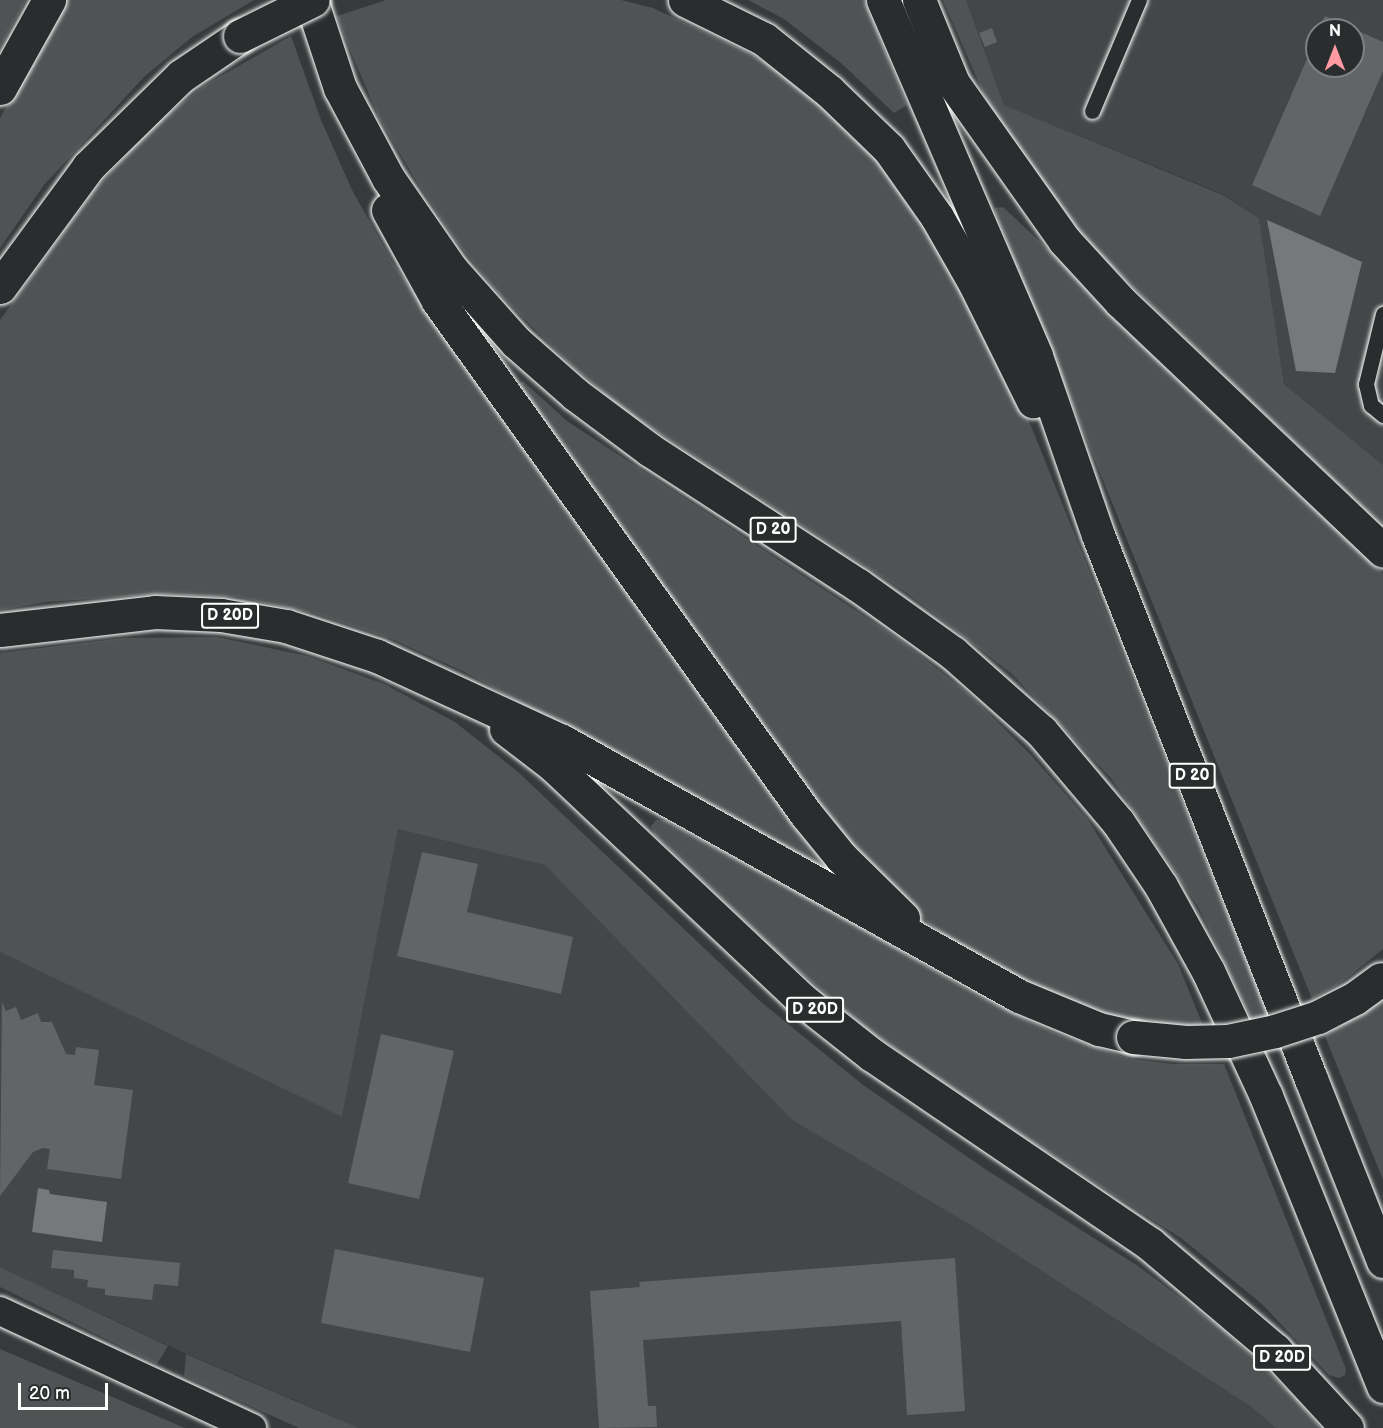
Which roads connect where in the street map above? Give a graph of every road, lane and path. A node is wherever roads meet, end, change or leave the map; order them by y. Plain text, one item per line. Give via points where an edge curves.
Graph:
1 (48, 0) edge
2 (312, 0) edge
3 (685, 0) edge
4 (883, 0) edge
5 (919, 0) edge
6 (1139, 0) edge
7 (0, 88) edge
8 (340, 88) junction
9 (1092, 111) dead end
10 (0, 287) edge
11 (1383, 314) edge
12 (1383, 415) edge
13 (1098, 535) junction
14 (1383, 551) edge
15 (0, 630) edge
16 (448, 688) junction
17 (1382, 978) edge
18 (986, 979) junction
19 (1383, 1261) edge
20 (0, 1311) edge
21 (0, 1330) edge
22 (45, 1332) junction
23 (1383, 1386) edge
24 (252, 1428) edge
25 (1347, 1428) edge

1 - 7 main road
2 - 8 main road, D 20
2 - 10 main road, bridge via 240,36 181,76 88,167
3 - 13 main road via 764,39 829,91 889,149 937,217 975,284
4 - 13 main road, D 20 via 1036,356
5 - 14 main road via 953,83 1064,240 1121,302
6 - 9 lane
8 - 18 main road via 379,191 438,301 806,814 878,895 923,935
8 - 23 main road, D 20 via 388,178 422,231 516,342 575,394 650,450 858,585 953,653 1041,731 1082,777 1161,886 1208,972 1266,1096
11 - 12 lane via 1366,384 1371,405
13 - 19 main road, D 20
15 - 16 main road, D 20D via 144,612 221,615 285,626 320,637 377,656
16 - 18 main road via 562,741
16 - 25 main road, D 20D via 552,765 723,929 863,1048 1150,1244 1212,1293 1275,1350
17 - 18 main road, bridge via 1318,1017 1275,1031 1218,1041 1133,1037 1064,1016
20 - 22 street
21 - 22 street
22 - 24 street

